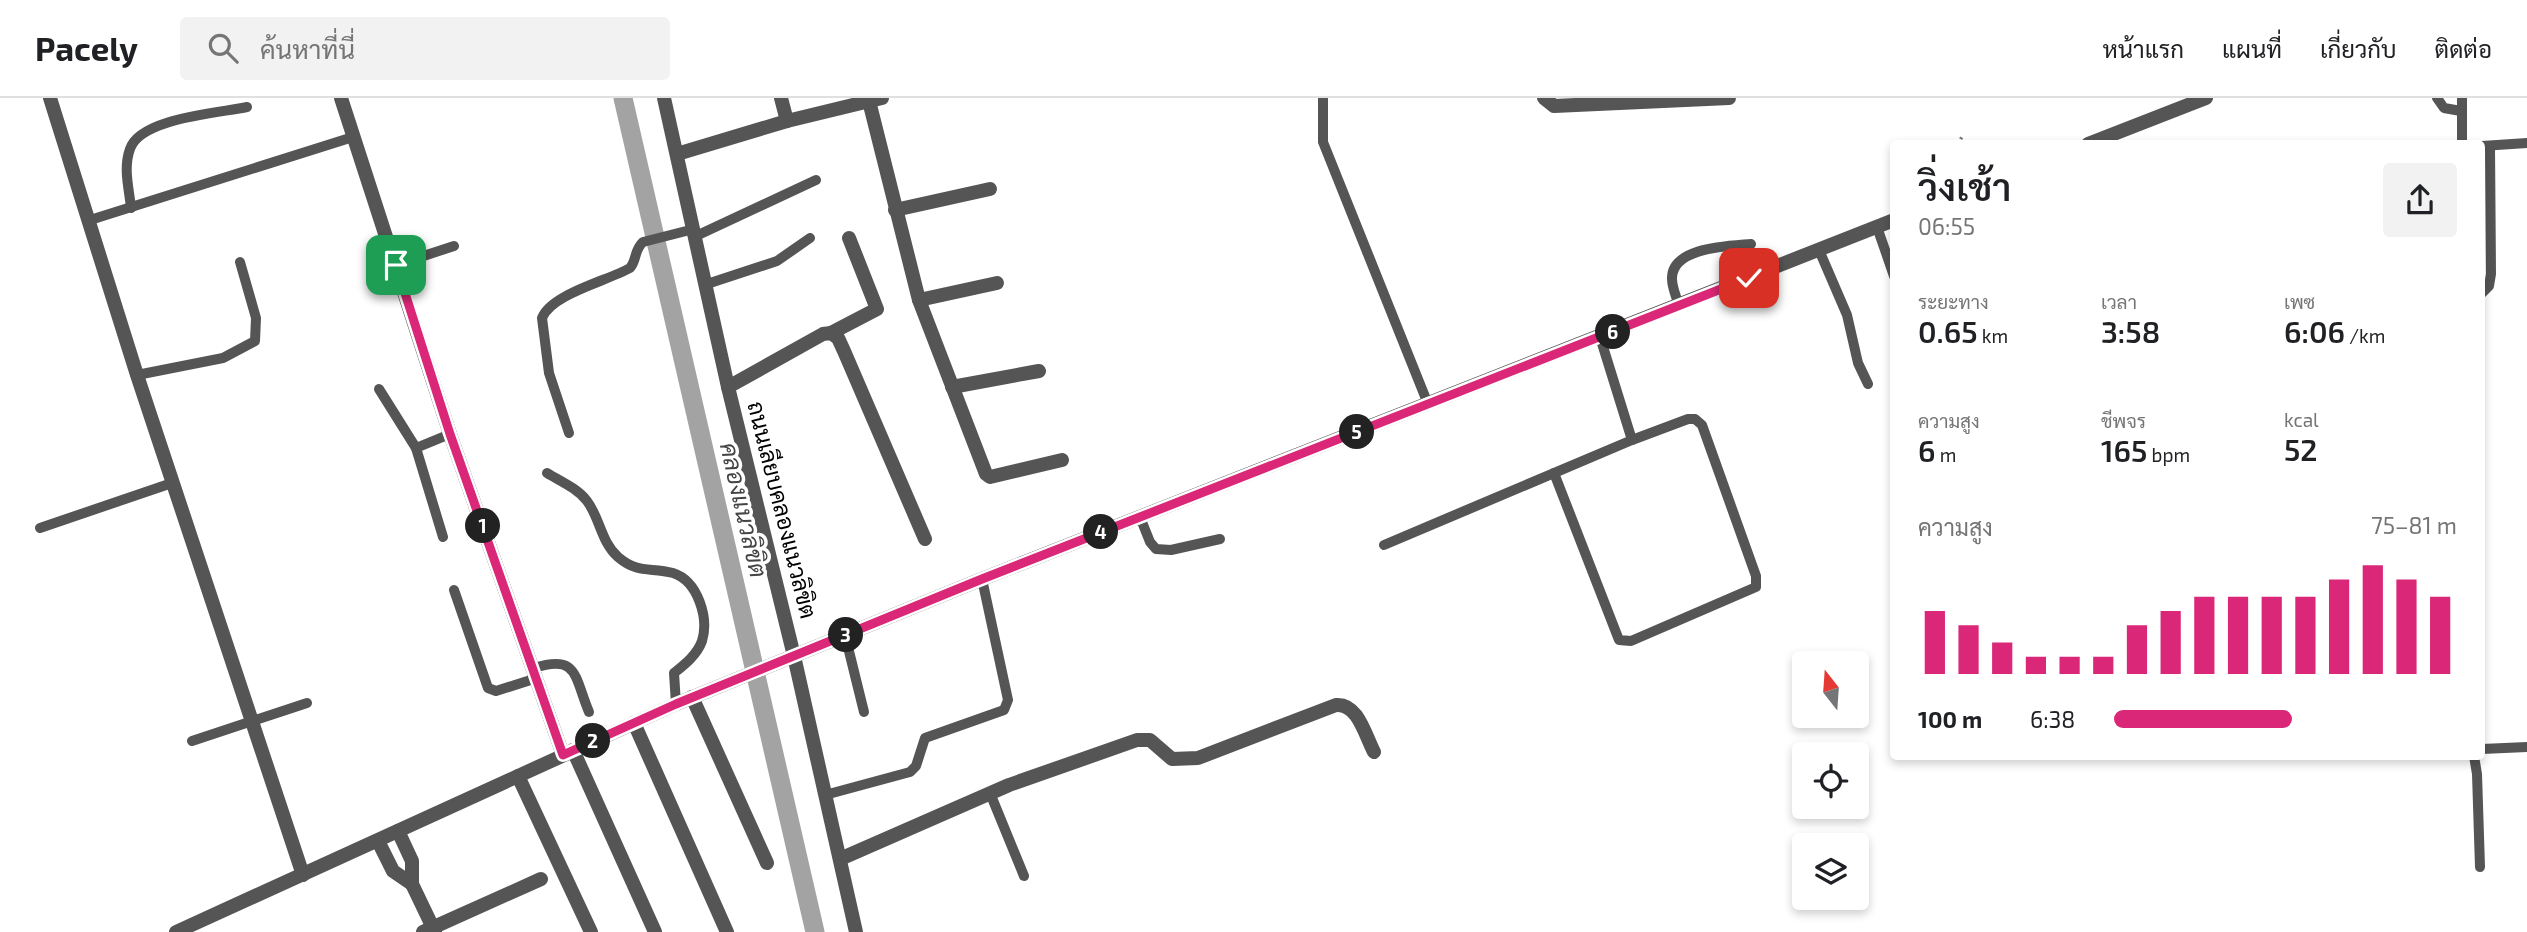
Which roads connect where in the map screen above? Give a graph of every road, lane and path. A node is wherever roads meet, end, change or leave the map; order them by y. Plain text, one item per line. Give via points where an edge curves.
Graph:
1 (50, 98) edge
2 (341, 98) edge
3 (664, 98) edge
4 (781, 98) edge
5 (1323, 98) edge
6 (1544, 98) edge
7 (1729, 98) edge
8 (2206, 98) edge
9 (2437, 98) edge
10 (2462, 98) edge
11 (875, 100) edge
12 (247, 107) dead end
13 (2461, 111) junction
14 (787, 121) junction
15 (1963, 135) dead end
16 (353, 137) junction
17 (1960, 140) edge
18 (2098, 140) edge
19 (2462, 140) edge
20 (2527, 144) edge
21 (2486, 146) edge
22 (677, 154) junction
23 (816, 180) dead end
24 (990, 189) dead end
25 (131, 208) junction
26 (895, 210) junction
27 (87, 221) junction
28 (1890, 221) edge
29 (1877, 226) junction
30 (695, 232) junction
31 (810, 238) dead end
32 (849, 238) dead end
33 (1751, 244) dead end
34 (454, 246) dead end
35 (1819, 250) junction
36 (240, 261) dead end
37 (1890, 264) edge
38 (396, 265) junction
39 (997, 283) dead end
40 (707, 285) junction
41 (2485, 290) edge
42 (919, 300) junction
43 (1679, 305) junction
44 (831, 333) junction
45 (1600, 337) junction
46 (1039, 371) dead end
47 (137, 375) junction
48 (1868, 384) dead end
49 (728, 387) junction
50 (952, 387) junction
51 (379, 389) dead end
52 (1428, 404) junction
53 (569, 433) dead end
54 (450, 434) junction
55 (1632, 440) junction
56 (416, 449) junction
57 (1062, 460) dead end
58 (547, 473) dead end
59 (1554, 473) junction
60 (172, 483) junction
61 (1140, 517) junction
62 (40, 528) dead end
63 (443, 537) dead end
64 (925, 538) dead end
65 (1220, 539) dead end
66 (1384, 545) dead end
67 (982, 579) junction
68 (454, 590) dead end
69 (845, 635) junction
70 (794, 656) junction
71 (536, 673) junction
72 (692, 697) junction
73 (307, 703) dead end
74 (676, 704) junction
75 (589, 712) dead end
76 (864, 712) dead end
77 (251, 722) junction
78 (634, 723) junction
79 (192, 741) dead end
80 (2527, 747) edge
81 (2485, 749) edge
82 (568, 752) junction
83 (1374, 752) dead end
84 (2475, 760) edge
85 (518, 776) junction
86 (990, 793) junction
87 (825, 795) junction
88 (398, 831) junction
89 (377, 841) junction
90 (840, 859) junction
91 (767, 863) dead end
92 (2480, 867) dead end
93 (303, 875) junction
94 (1024, 876) dead end
95 (541, 879) dead end
96 (412, 884) junction
97 (430, 931) edge
98 (176, 932) edge
99 (591, 932) edge
100 (655, 932) edge
101 (727, 932) edge
102 (856, 932) edge

1 - 27 street
2 - 16 street
3 - 22 street, ถนนเลียบคลองแนวลิขิต
4 - 14 street
5 - 52 lane via 1323,142
6 - 7 street via 1554,106
8 - 18 street
9 - 13 lane via 2444,108
10 - 13 lane
11 - 14 street
11 - 26 street
12 - 25 lane via 163,123 138,134 126,166
13 - 19 lane
14 - 22 street
15 - 17 path
16 - 25 lane
16 - 38 street
20 - 21 lane
21 - 41 lane via 2491,274
22 - 30 street, ถนนเลียบคลองแนวลิขิต
23 - 30 lane
24 - 26 street
25 - 27 lane
26 - 42 street
27 - 47 street
28 - 29 street
29 - 35 street
29 - 37 lane
30 - 40 street, ถนนเลียบคลองแนวลิขิต
30 - 53 lane via 638,246 630,268 567,296 544,312 549,373
31 - 40 lane via 777,261
32 - 44 street via 877,309
33 - 43 lane via 1698,251 1680,261 1672,279
34 - 38 lane
35 - 43 street
35 - 48 lane via 1847,315
36 - 47 lane via 256,318 256,341 223,358
38 - 54 street
39 - 42 street
40 - 49 street, ถนนเลียบคลองแนวลิขิต
42 - 50 street
43 - 45 street
44 - 49 street
44 - 64 street via 844,351
45 - 52 street
45 - 55 lane
46 - 50 street
47 - 60 street
49 - 70 street, ถนนเลียบคลองแนวลิขิต
50 - 57 street via 990,477
51 - 56 lane
52 - 61 street
54 - 56 lane
54 - 71 street
55 - 59 lane
55 - 59 lane via 1688,419 1702,425 1756,587 1631,641 1619,640
56 - 63 lane
58 - 74 lane via 585,498 618,557 635,569 674,573 692,586 704,631 696,653 674,673
59 - 66 lane
60 - 62 lane
60 - 77 street
61 - 65 lane via 1156,549
61 - 67 street
67 - 69 street
67 - 87 lane via 1008,699 1004,710 925,738 910,772
68 - 71 lane via 488,688 496,691
69 - 70 street
69 - 76 lane
70 - 72 street
70 - 87 street, ถนนเลียบคลองแนวลิขิต
71 - 75 lane via 556,661 564,663
71 - 82 street
72 - 74 street
72 - 91 street
73 - 77 lane
74 - 78 street
77 - 79 lane
77 - 93 street
78 - 82 street
78 - 101 street
80 - 81 lane
82 - 85 street
82 - 100 street
83 - 86 street via 1353,709 1345,704 1198,758 1172,759 1163,747 1137,740
84 - 92 lane
85 - 88 street
85 - 99 street
86 - 90 street
86 - 94 lane
87 - 90 street, ถนนเลียบคลองแนวลิขิต
88 - 89 street
88 - 96 street via 412,861
89 - 93 street
89 - 96 street via 393,871
90 - 102 street, ถนนเลียบคลองแนวลิขิต
93 - 98 street
95 - 97 street
96 - 97 street

